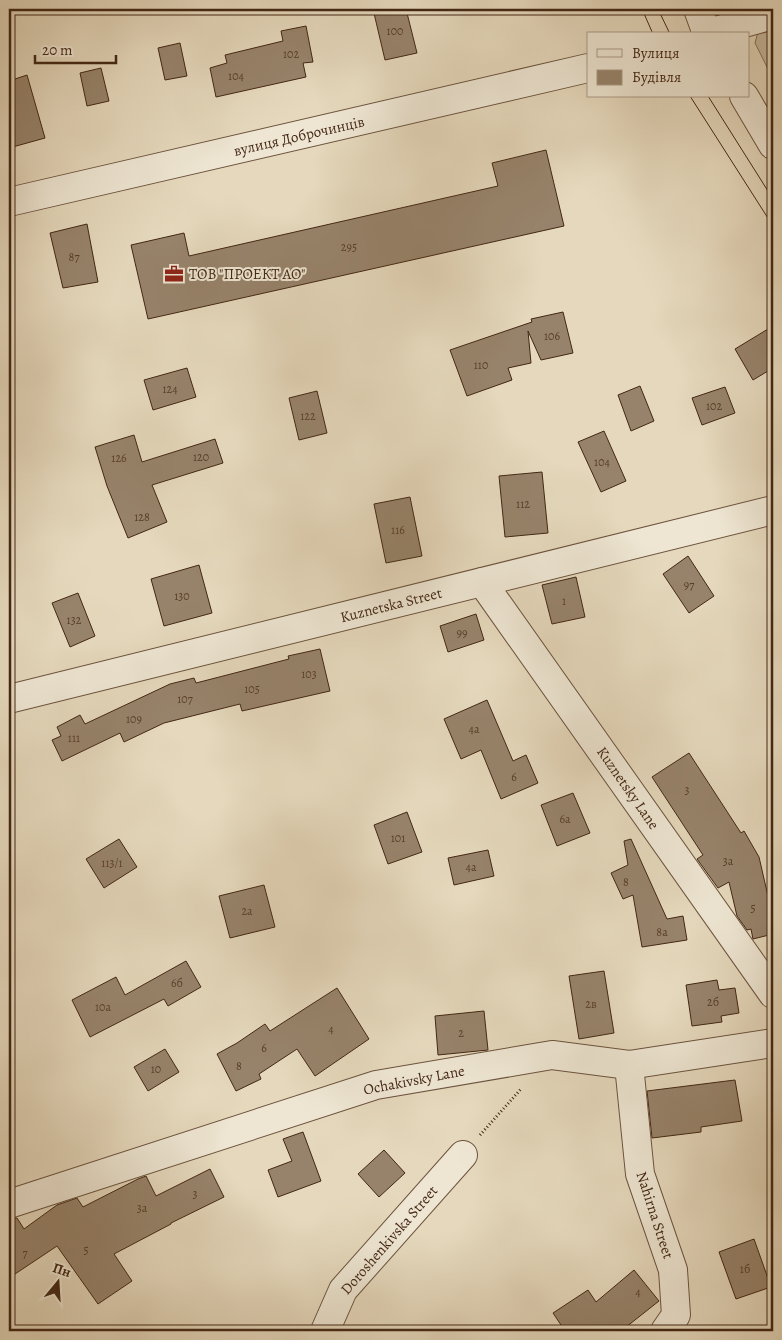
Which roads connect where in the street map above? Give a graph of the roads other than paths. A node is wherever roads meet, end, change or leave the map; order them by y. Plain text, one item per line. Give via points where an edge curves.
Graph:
1 (698, 9) edge
2 (773, 15) edge
3 (705, 32) edge
4 (713, 32) edge
5 (587, 68) edge
6 (745, 98) edge
7 (773, 145) edge
8 (9, 202) edge
9 (773, 510) edge
10 (482, 582) junction
11 (9, 699) edge
12 (773, 994) edge
13 (773, 1043) edge
14 (629, 1065) junction
15 (470, 1147) road end
16 (9, 1204) edge
17 (325, 1331) edge
18 (664, 1331) edge

1 - 3 street
2 - 4 street
5 - 8 street, вулиця Доброчинців
6 - 7 street
9 - 10 street, Kuznetska Street
10 - 11 street, Kuznetska Street
10 - 12 street, Kuznetsky Lane
13 - 14 street, Ochakivsky Lane
14 - 16 street, Ochakivsky Lane via 552,1055 376,1085
14 - 18 street, Nahirna Street via 640,1174 673,1270 676,1315
15 - 17 street, Doroshenkivska Street via 343,1290

